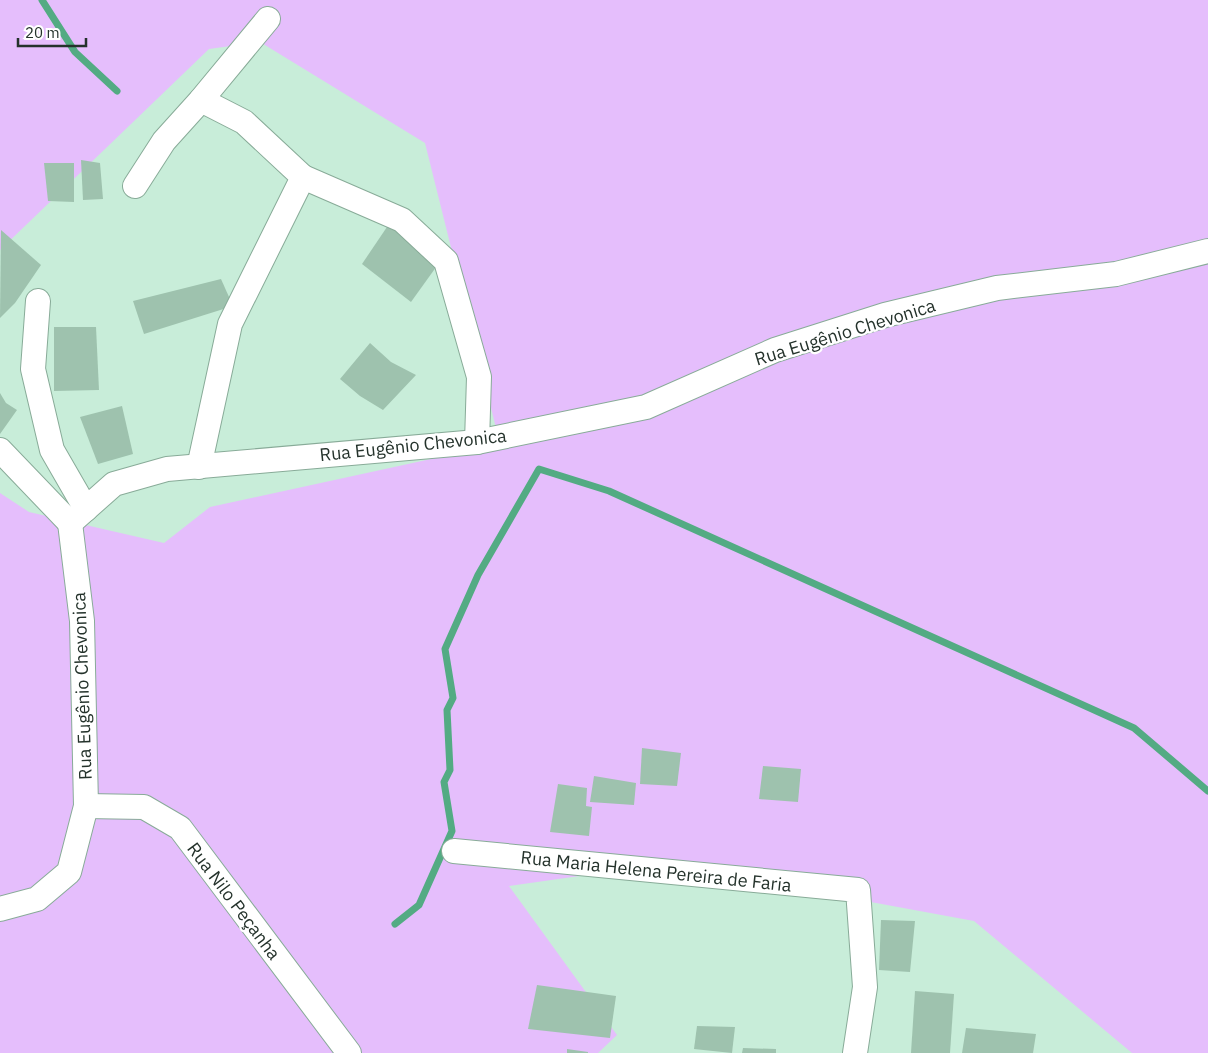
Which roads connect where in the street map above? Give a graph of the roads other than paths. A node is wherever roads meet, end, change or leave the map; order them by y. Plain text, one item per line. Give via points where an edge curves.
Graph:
1 (268, 18) dead end
2 (201, 100) junction
3 (303, 177) junction
4 (135, 186) dead end
5 (1208, 250) edge
6 (38, 301) dead end
7 (477, 442) junction
8 (0, 450) edge
9 (200, 467) junction
10 (78, 516) junction
11 (86, 806) junction
12 (454, 852) dead end
13 (0, 909) edge
14 (348, 1053) edge
15 (855, 1053) edge

1 - 2 street
2 - 3 street via 244,122
2 - 4 street via 164,141
3 - 7 street via 402,220 446,261 479,377
3 - 9 street via 230,324
5 - 7 street, Rua Eugênio Chevonica via 1116,274 997,288 885,315 775,350 646,407
6 - 10 street via 33,369 52,450
7 - 9 street, Rua Eugênio Chevonica
8 - 10 street
9 - 10 street, Rua Eugênio Chevonica via 167,469 114,484
10 - 11 street, Rua Eugênio Chevonica
11 - 13 street, Rua Eugênio Chevonica via 69,872 37,899
11 - 14 street, Rua Nilo Peçanha via 144,808 180,828
12 - 15 street, Rua Maria Helena Pereira de Faria via 858,890 865,987

